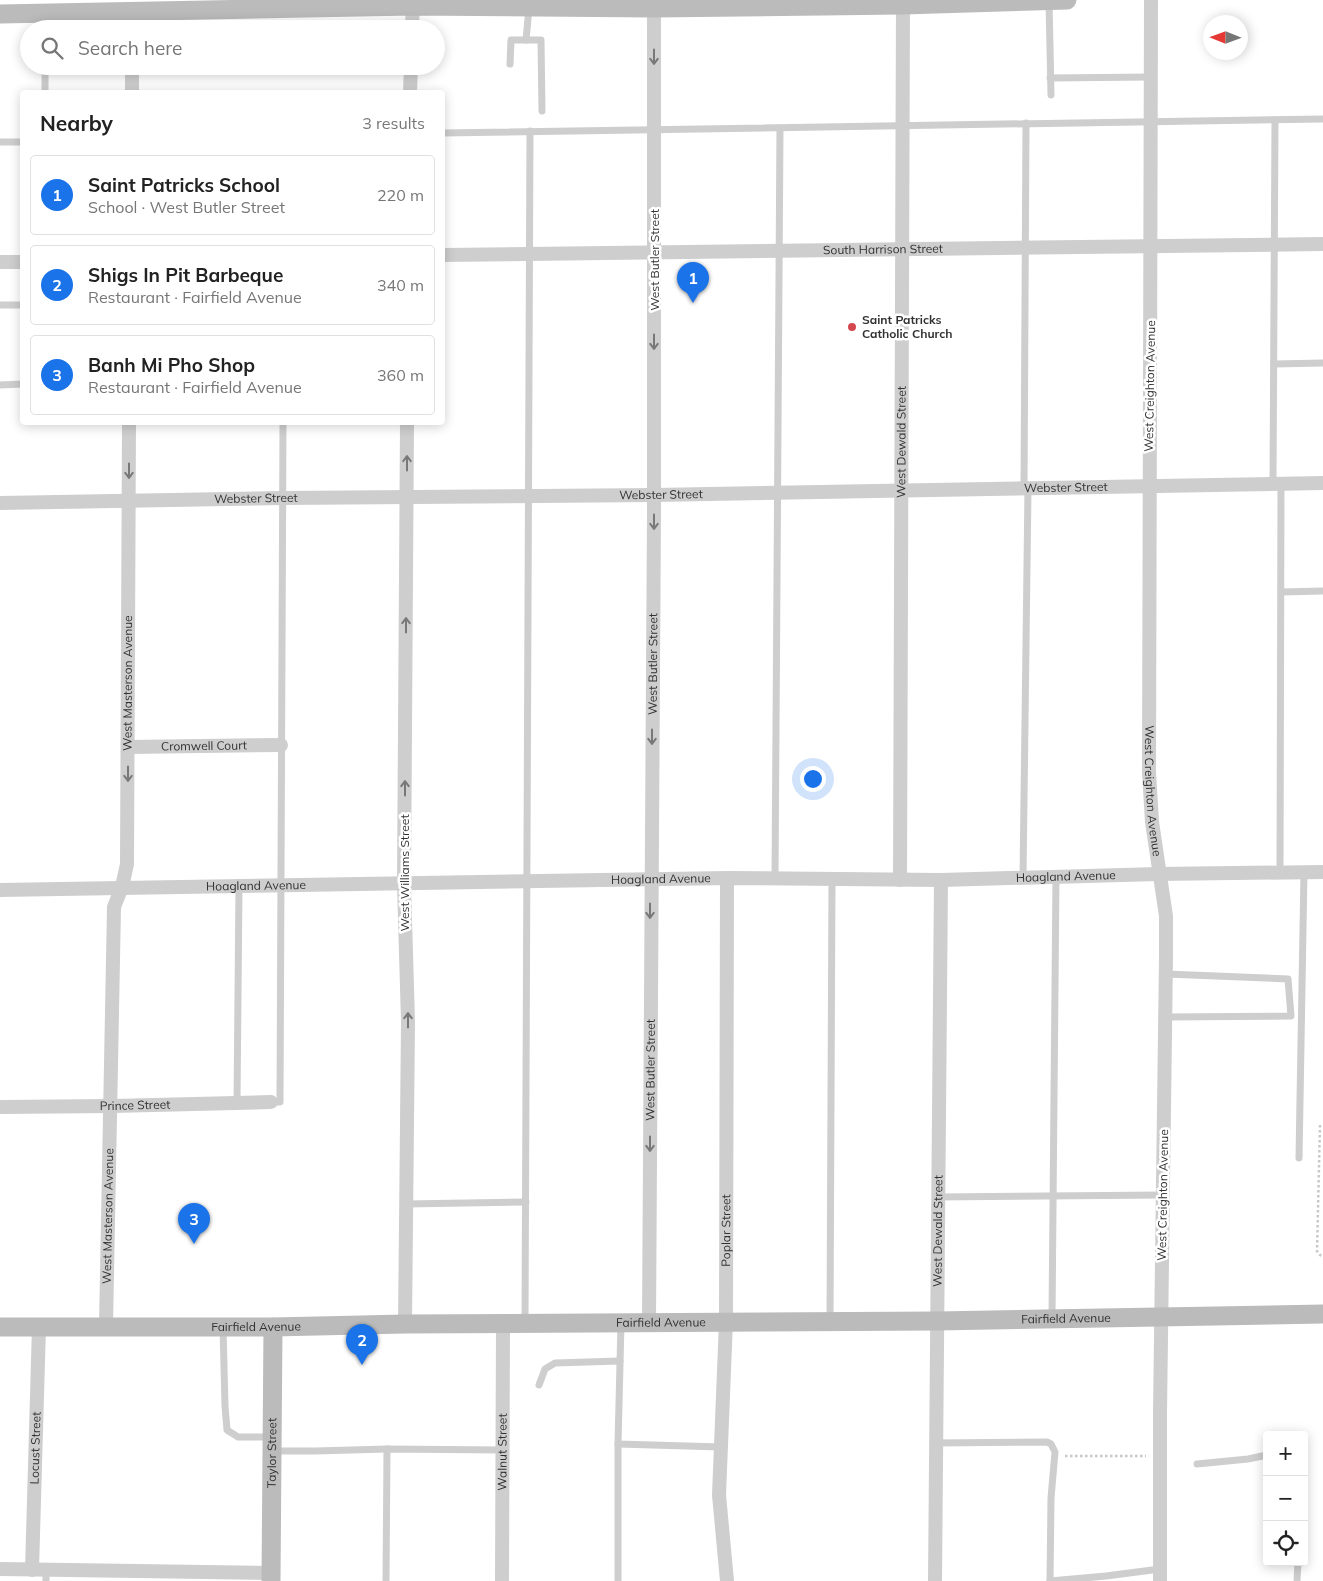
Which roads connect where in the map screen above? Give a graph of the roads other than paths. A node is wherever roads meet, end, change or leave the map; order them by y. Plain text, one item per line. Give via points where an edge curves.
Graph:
1 (1049, 0) edge
2 (1067, 0) edge
3 (1151, 0) edge
4 (903, 2) edge
5 (413, 3) edge
6 (769, 3) edge
7 (798, 3) edge
8 (696, 4) edge
9 (168, 5) edge
10 (529, 7) junction
11 (654, 8) junction
12 (0, 14) edge
13 (39, 20) edge
14 (47, 20) edge
15 (132, 20) edge
16 (412, 20) edge
17 (526, 40) junction
18 (510, 64) dead end
19 (45, 75) edge
20 (132, 75) edge
21 (411, 75) edge
22 (1151, 77) junction
23 (1050, 78) junction
24 (45, 90) edge
25 (132, 90) edge
26 (410, 90) edge
27 (1051, 95) dead end
28 (542, 111) dead end
29 (1323, 119) edge
30 (1275, 120) junction
31 (1151, 122) junction
32 (1026, 123) junction
33 (902, 125) junction
34 (780, 128) junction
35 (654, 129) junction
36 (530, 131) junction
37 (445, 133) edge
38 (0, 142) edge
39 (20, 142) edge
40 (1323, 244) edge
41 (1275, 245) junction
42 (1151, 246) junction
43 (1026, 248) junction
44 (901, 250) junction
45 (779, 251) junction
46 (655, 252) junction
47 (530, 254) junction
48 (445, 255) edge
49 (0, 262) edge
50 (20, 262) edge
51 (20, 305) edge
52 (0, 306) edge
53 (1323, 363) edge
54 (1274, 364) junction
55 (20, 384) edge
56 (0, 385) edge
57 (129, 425) edge
58 (283, 425) edge
59 (407, 425) edge
60 (1277, 483) junction
61 (1323, 483) edge
62 (1149, 486) junction
63 (1026, 488) junction
64 (901, 490) junction
65 (777, 492) junction
66 (654, 495) junction
67 (407, 496) junction
68 (529, 496) junction
69 (282, 498) junction
70 (129, 501) junction
71 (0, 503) edge
72 (1323, 591) edge
73 (1281, 592) junction
74 (281, 745) junction
75 (128, 747) junction
76 (1280, 872) junction
77 (1304, 872) junction
78 (1323, 872) edge
79 (1158, 874) junction
80 (1056, 877) junction
81 (727, 878) junction
82 (1023, 878) junction
83 (776, 879) junction
84 (832, 879) junction
85 (650, 880) junction
86 (900, 880) junction
87 (941, 880) junction
88 (528, 882) junction
89 (404, 884) junction
90 (239, 886) junction
91 (282, 886) junction
92 (122, 887) junction
93 (0, 890) edge
94 (1166, 974) junction
95 (1165, 1017) junction
96 (271, 1102) joint
97 (237, 1103) junction
98 (112, 1106) junction
99 (0, 1107) edge
100 (1299, 1158) dead end
101 (1163, 1195) junction
102 (938, 1197) junction
103 (1054, 1197) junction
104 (526, 1202) junction
105 (406, 1204) junction
106 (1323, 1314) edge
107 (1162, 1317) junction
108 (1052, 1319) junction
109 (726, 1321) junction
110 (830, 1321) junction
111 (937, 1321) junction
112 (622, 1322) junction
113 (649, 1322) junction
114 (405, 1324) junction
115 (503, 1324) junction
116 (525, 1324) junction
117 (39, 1326) junction
118 (106, 1326) junction
119 (0, 1327) edge
120 (223, 1327) junction
121 (272, 1327) junction
122 (620, 1361) junction
123 (539, 1385) dead end
124 (936, 1443) junction
125 (272, 1444) junction
126 (618, 1444) junction
127 (721, 1447) junction
128 (387, 1449) junction
129 (502, 1450) junction
130 (1263, 1456) edge
131 (1198, 1464) dead end
132 (1298, 1566) edge
133 (0, 1569) edge
134 (32, 1570) junction
135 (1160, 1575) edge
136 (46, 1576) edge
137 (155, 1576) edge
138 (271, 1577) edge
139 (386, 1581) edge
140 (502, 1581) edge
141 (618, 1581) edge
142 (727, 1581) edge
143 (935, 1581) edge
144 (1050, 1581) edge
145 (1298, 1581) edge

1 - 2 main road
1 - 4 main road
1 - 23 lane
3 - 22 street, West Creighton Avenue
4 - 7 main road
4 - 33 street, West Dewald Street
5 - 9 main road
5 - 10 main road
5 - 16 street
6 - 7 main road
6 - 8 main road
8 - 11 main road
9 - 15 main road
10 - 11 main road
10 - 17 lane
11 -> 35 street, West Butler Street
12 - 13 main road
14 - 15 main road via 74,9
17 - 18 lane via 511,40
17 - 28 lane via 541,40
19 - 24 lane
20 - 25 street
21 - 26 street
22 - 23 lane
22 - 31 street, West Creighton Avenue
23 - 27 lane
29 - 30 lane
30 - 31 lane
30 - 41 lane
31 - 32 lane
31 - 42 street, West Creighton Avenue
32 - 33 lane
32 - 43 lane
33 - 34 lane
33 - 44 street, West Dewald Street
34 - 35 lane
34 - 45 lane
35 - 36 lane
35 - 46 street, West Butler Street
36 - 37 lane
36 - 47 lane
38 - 39 lane
40 - 41 street, South Harrison Street
41 - 42 street, South Harrison Street
41 - 54 lane
42 - 43 street, South Harrison Street
42 - 62 street, West Creighton Avenue
43 - 44 street, South Harrison Street
43 - 63 lane
44 - 45 street, South Harrison Street
44 - 64 street, West Dewald Street
45 - 46 street, South Harrison Street
45 - 65 lane
46 - 47 street, South Harrison Street
46 -> 66 street, West Butler Street
47 - 48 street, South Harrison Street
47 - 68 lane
49 - 50 street
51 - 52 lane
53 - 54 lane
54 - 60 lane
55 - 56 lane
57 -> 70 street, West Masterson Avenue
58 - 69 lane
67 -> 59 street, West Williams Street
60 - 61 street, Webster Street
60 - 62 street, Webster Street
60 - 73 lane
62 - 63 street, Webster Street
62 - 79 street, West Creighton Avenue via 1149,772
63 - 64 street, Webster Street
63 - 82 lane
64 - 65 street, Webster Street
64 - 86 street, West Dewald Street
65 - 66 street, Webster Street
65 - 83 lane
66 - 68 street, Webster Street
66 -> 85 street, West Butler Street
67 - 68 street, Webster Street
67 - 69 street, Webster Street
89 -> 67 street, West Williams Street
68 - 88 lane
69 - 70 street, Webster Street
69 - 74 lane
70 - 71 street, Webster Street
70 - 75 street, West Masterson Avenue
72 - 73 lane
73 - 76 lane
74 - 75 street, Cromwell Court
74 - 91 lane
75 -> 92 street, West Masterson Avenue via 127,864
76 - 77 street, Hoagland Avenue
76 - 79 street, Hoagland Avenue
77 - 78 street, Hoagland Avenue
77 - 100 lane
79 - 80 street, Hoagland Avenue
79 - 94 street, West Creighton Avenue via 1166,916
80 - 82 street, Hoagland Avenue
80 - 103 lane
81 - 83 street, Hoagland Avenue
81 - 85 street, Hoagland Avenue
81 - 109 street, Poplar Street
82 - 87 street, Hoagland Avenue
83 - 84 street, Hoagland Avenue
84 - 86 street, Hoagland Avenue
84 - 110 lane
85 - 88 street, Hoagland Avenue
85 -> 113 street, West Butler Street
86 - 87 street, Hoagland Avenue
87 - 102 street, West Dewald Street
88 - 89 street, Hoagland Avenue
88 - 104 lane
89 - 91 street, Hoagland Avenue
105 -> 89 street, West Williams Street via 408,1022
90 - 91 street, Hoagland Avenue
90 - 92 street, Hoagland Avenue
90 - 97 lane
91 - 96 lane via 280,1102
92 - 93 street, Hoagland Avenue
92 - 98 street, West Masterson Avenue via 114,907
94 - 95 street, West Creighton Avenue
94 - 95 lane via 1288,979 1291,1016
95 - 101 street, West Creighton Avenue
96 - 97 street, Prince Street
97 - 98 street, Prince Street
98 - 99 street, Prince Street
98 - 118 street, West Masterson Avenue
101 - 103 lane
101 - 107 street, West Creighton Avenue
102 - 103 lane
102 - 111 street, West Dewald Street
103 - 108 lane
104 - 105 lane
104 - 116 lane
105 - 114 street, West Williams Street
106 - 107 main road, Fairfield Avenue
107 - 108 main road, Fairfield Avenue
107 - 135 street, West Creighton Avenue
108 - 111 main road, Fairfield Avenue
109 - 110 main road, Fairfield Avenue
109 - 113 main road, Fairfield Avenue
109 - 127 street, Poplar Street
110 - 111 main road, Fairfield Avenue
111 - 124 street, West Dewald Street
112 - 113 main road, Fairfield Avenue
112 - 116 main road, Fairfield Avenue
112 - 122 lane
114 - 115 main road, Fairfield Avenue
114 - 121 main road, Fairfield Avenue
115 - 116 main road, Fairfield Avenue
115 - 129 street, Walnut Street
117 - 118 main road, Fairfield Avenue
117 - 119 main road, Fairfield Avenue
117 - 134 street, Locust Street
118 - 120 main road, Fairfield Avenue
120 - 121 main road, Fairfield Avenue
120 - 125 lane via 228,1430 238,1436
121 - 125 main road, Taylor Street
122 - 123 lane via 555,1363 545,1369
122 - 126 lane
124 - 143 street, West Dewald Street
124 - 144 lane via 1051,1444 1054,1456
125 - 128 lane via 315,1451
125 - 138 main road, Taylor Street
126 - 127 lane
126 - 141 lane
127 - 142 street, Poplar Street via 719,1495
128 - 129 lane
128 - 139 lane
129 - 140 street, Walnut Street
130 - 131 lane
132 - 145 lane
133 - 134 street
134 - 136 street
135 - 144 lane
136 - 137 street
137 - 138 street

